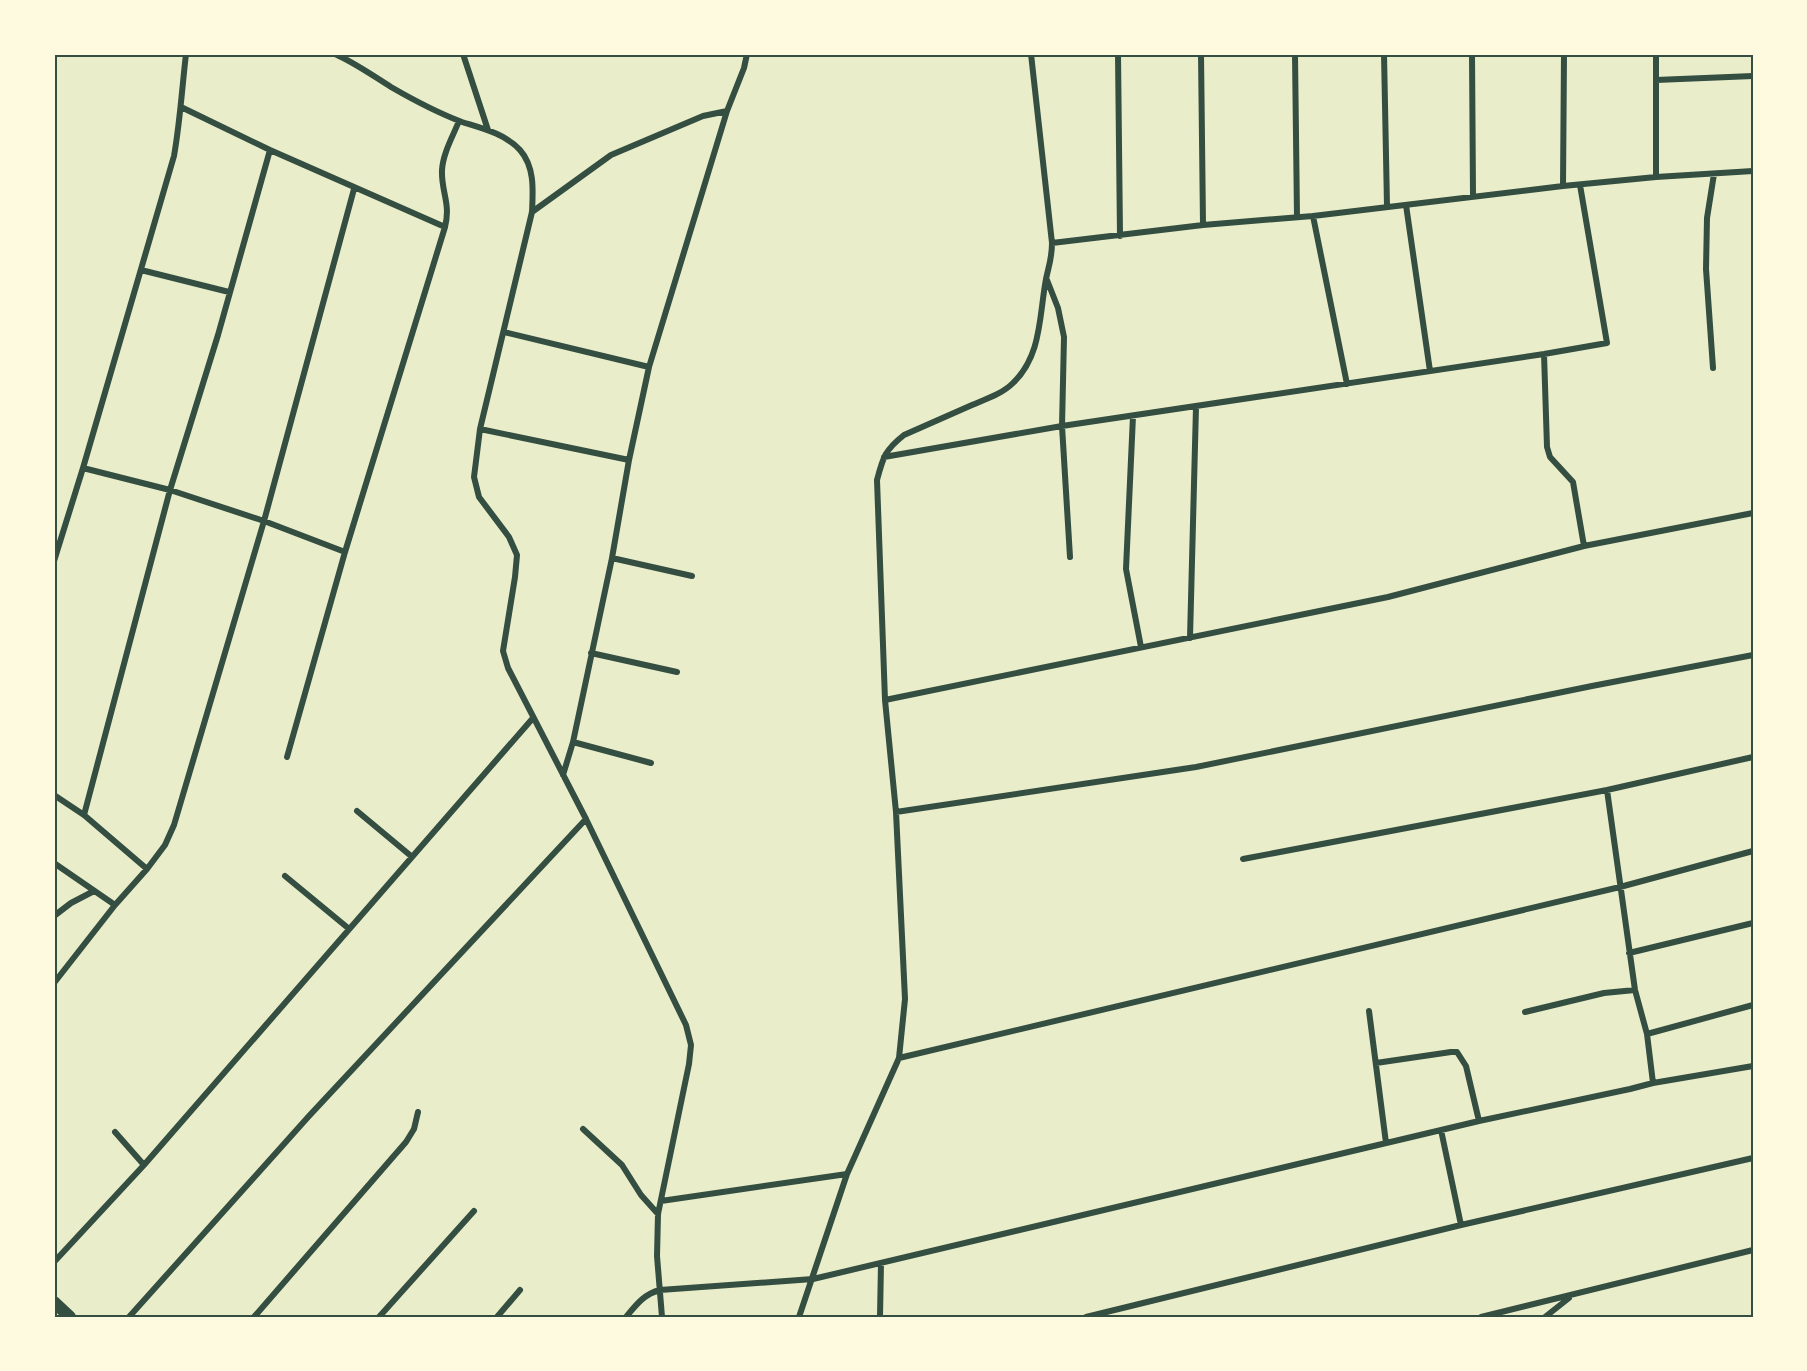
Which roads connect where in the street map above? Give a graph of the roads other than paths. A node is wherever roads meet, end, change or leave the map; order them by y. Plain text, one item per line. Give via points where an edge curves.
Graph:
1 (186, 54) edge
2 (335, 54) edge
3 (348, 54) edge
4 (463, 54) edge
5 (747, 54) edge
6 (1031, 54) edge
7 (1118, 54) edge
8 (1201, 54) edge
9 (1295, 54) edge
10 (1384, 54) edge
11 (1472, 54) edge
12 (1564, 54) edge
13 (1656, 54) edge
14 (352, 62) junction
15 (1753, 76) edge
16 (1656, 80) junction
17 (182, 107) junction
18 (727, 111) junction
19 (459, 121) junction
20 (488, 130) junction
21 (270, 150) junction
22 (1753, 171) edge
23 (1714, 174) junction
24 (1656, 177) junction
25 (1580, 185) junction
26 (1563, 186) junction
27 (354, 189) junction
28 (1473, 196) junction
29 (1406, 205) junction
30 (1387, 206) junction
31 (532, 212) junction
32 (1313, 216) junction
33 (1297, 217) junction
34 (1203, 225) junction
35 (445, 227) junction
36 (1120, 236) junction
37 (1052, 243) junction
38 (141, 270) junction
39 (1047, 279) junction
40 (230, 292) junction
41 (504, 332) junction
42 (1544, 354) junction
43 (650, 367) junction
44 (1713, 368) dead end
45 (1430, 371) junction
46 (1347, 384) junction
47 (1196, 407) junction
48 (1133, 416) junction
49 (1062, 426) junction
50 (480, 429) junction
51 (883, 457) junction
52 (629, 460) junction
53 (83, 468) junction
54 (170, 489) junction
55 (1753, 513) edge
56 (264, 521) junction
57 (1584, 546) junction
58 (345, 552) junction
59 (1070, 557) dead end
60 (612, 558) junction
61 (54, 561) edge
62 (692, 576) dead end
63 (1190, 638) junction
64 (1141, 647) junction
65 (591, 653) junction
66 (1753, 655) edge
67 (678, 672) dead end
68 (885, 700) junction
69 (533, 718) junction
70 (573, 742) junction
71 (287, 757) dead end
72 (1753, 757) edge
73 (651, 763) dead end
74 (563, 776) junction
75 (1607, 790) junction
76 (54, 795) edge
77 (357, 811) dead end
78 (896, 812) junction
79 (84, 815) junction
80 (586, 819) junction
81 (1753, 851) edge
82 (411, 856) junction
83 (1243, 859) dead end
84 (54, 863) edge
85 (147, 869) junction
86 (285, 876) dead end
87 (1620, 887) junction
88 (94, 891) junction
89 (116, 905) junction
90 (54, 916) edge
91 (1753, 923) edge
92 (348, 928) junction
93 (1629, 953) junction
94 (54, 983) edge
95 (1635, 990) junction
96 (1753, 1005) edge
97 (1369, 1011) dead end
98 (1525, 1012) dead end
99 (1647, 1034) junction
100 (899, 1058) junction
101 (1376, 1063) junction
102 (1753, 1066) edge
103 (1653, 1083) junction
104 (418, 1112) dead end
105 (1479, 1121) junction
106 (583, 1129) dead end
107 (1441, 1130) junction
108 (115, 1132) dead end
109 (1386, 1143) junction
110 (1753, 1158) edge
111 (144, 1165) junction
112 (847, 1174) junction
113 (661, 1201) junction
114 (474, 1211) dead end
115 (658, 1214) junction
116 (1461, 1225) junction
117 (1753, 1250) edge
118 (54, 1262) edge
119 (881, 1263) junction
120 (813, 1279) junction
121 (520, 1290) dead end
122 (660, 1290) junction
123 (1572, 1296) junction
124 (54, 1302) edge
125 (70, 1317) edge
126 (129, 1317) edge
127 (254, 1317) edge
128 (379, 1317) edge
129 (497, 1317) edge
130 (626, 1317) edge
131 (662, 1317) edge
132 (799, 1317) edge
133 (880, 1317) edge
134 (1086, 1317) edge
135 (1481, 1317) edge
136 (1545, 1317) edge

1 - 17 street
2 - 14 street
3 - 14 street
4 - 20 street
5 - 18 street
6 - 37 street
7 - 36 street
8 - 34 street
9 - 33 street
10 - 30 street
11 - 28 street
12 - 26 street
13 - 16 street
14 - 19 street
15 - 16 street
16 - 24 street
17 - 21 street
17 - 38 street via 174,156
18 - 31 street via 703,116 611,155
18 - 43 street
19 - 20 street
19 - 35 street via 442,167 448,205
20 - 31 street via 519,148 527,160 532,174
21 - 27 street
21 - 40 street
22 - 23 street
23 - 24 street
23 - 44 street via 1707,218 1706,269
24 - 25 street
25 - 26 street
25 - 42 street via 1607,343
26 - 28 street
27 - 35 street
27 - 56 street
28 - 29 street
29 - 30 street
29 - 45 street
30 - 32 street
31 - 41 street
32 - 33 street
32 - 46 street
33 - 34 street
34 - 36 street
35 - 58 street
36 - 37 street
37 - 39 street
38 - 40 street
38 - 53 street
39 - 49 street via 1064,337
39 - 51 street via 1032,355 1012,384 904,435
40 - 54 street
41 - 43 street
41 - 50 street
42 - 45 street
42 - 57 street via 1547,447 1550,457 1573,482
43 - 52 street
45 - 46 street
46 - 47 street
47 - 48 street
47 - 63 street
48 - 49 street
48 - 64 street via 1126,569
49 - 51 street
49 - 59 street
50 - 52 street
50 - 69 street via 474,477 479,496 509,537 517,555 503,651
51 - 68 street via 877,480
52 - 60 street
53 - 54 street
53 - 61 street
54 - 56 street
54 - 79 street
55 - 57 street
56 - 58 street
56 - 85 street via 174,825
57 - 63 street via 1388,597
58 - 71 street
60 - 62 street
60 - 65 street
63 - 64 street
64 - 68 street
65 - 67 street
65 - 70 street
66 - 78 street via 1196,767
68 - 78 street
69 - 74 street
69 - 82 street
70 - 73 street
70 - 74 street
72 - 75 street
74 - 80 street
75 - 83 street
75 - 87 street
76 - 79 street
77 - 82 street
78 - 100 street via 905,999
79 - 85 street
80 - 113 street via 686,1025 691,1045
80 - 126 street via 309,1116
81 - 87 street
82 - 92 street
84 - 88 street
85 - 89 street
86 - 92 street
87 - 93 street
87 - 100 street
88 - 89 street
88 - 90 street
89 - 94 street
91 - 93 street
92 - 111 street
93 - 95 street
95 - 98 street via 1604,993
95 - 99 street
96 - 99 street
97 - 101 street
99 - 103 street
100 - 112 street
101 - 105 street via 1457,1052 1466,1066
101 - 109 street
102 - 103 street
103 - 105 street
104 - 127 street via 406,1142
105 - 107 street
106 - 115 street via 622,1165
107 - 109 street
107 - 116 street
108 - 111 street
109 - 119 street
110 - 116 street
111 - 118 street
112 - 113 street
112 - 120 street
113 - 115 street
114 - 128 street
115 - 122 street
116 - 134 street
117 - 123 street
119 - 120 street
119 - 133 street
120 - 122 street
120 - 132 street
121 - 129 street
122 - 130 street via 641,1299
122 - 131 street
123 - 135 street
123 - 136 street
124 - 125 main road

